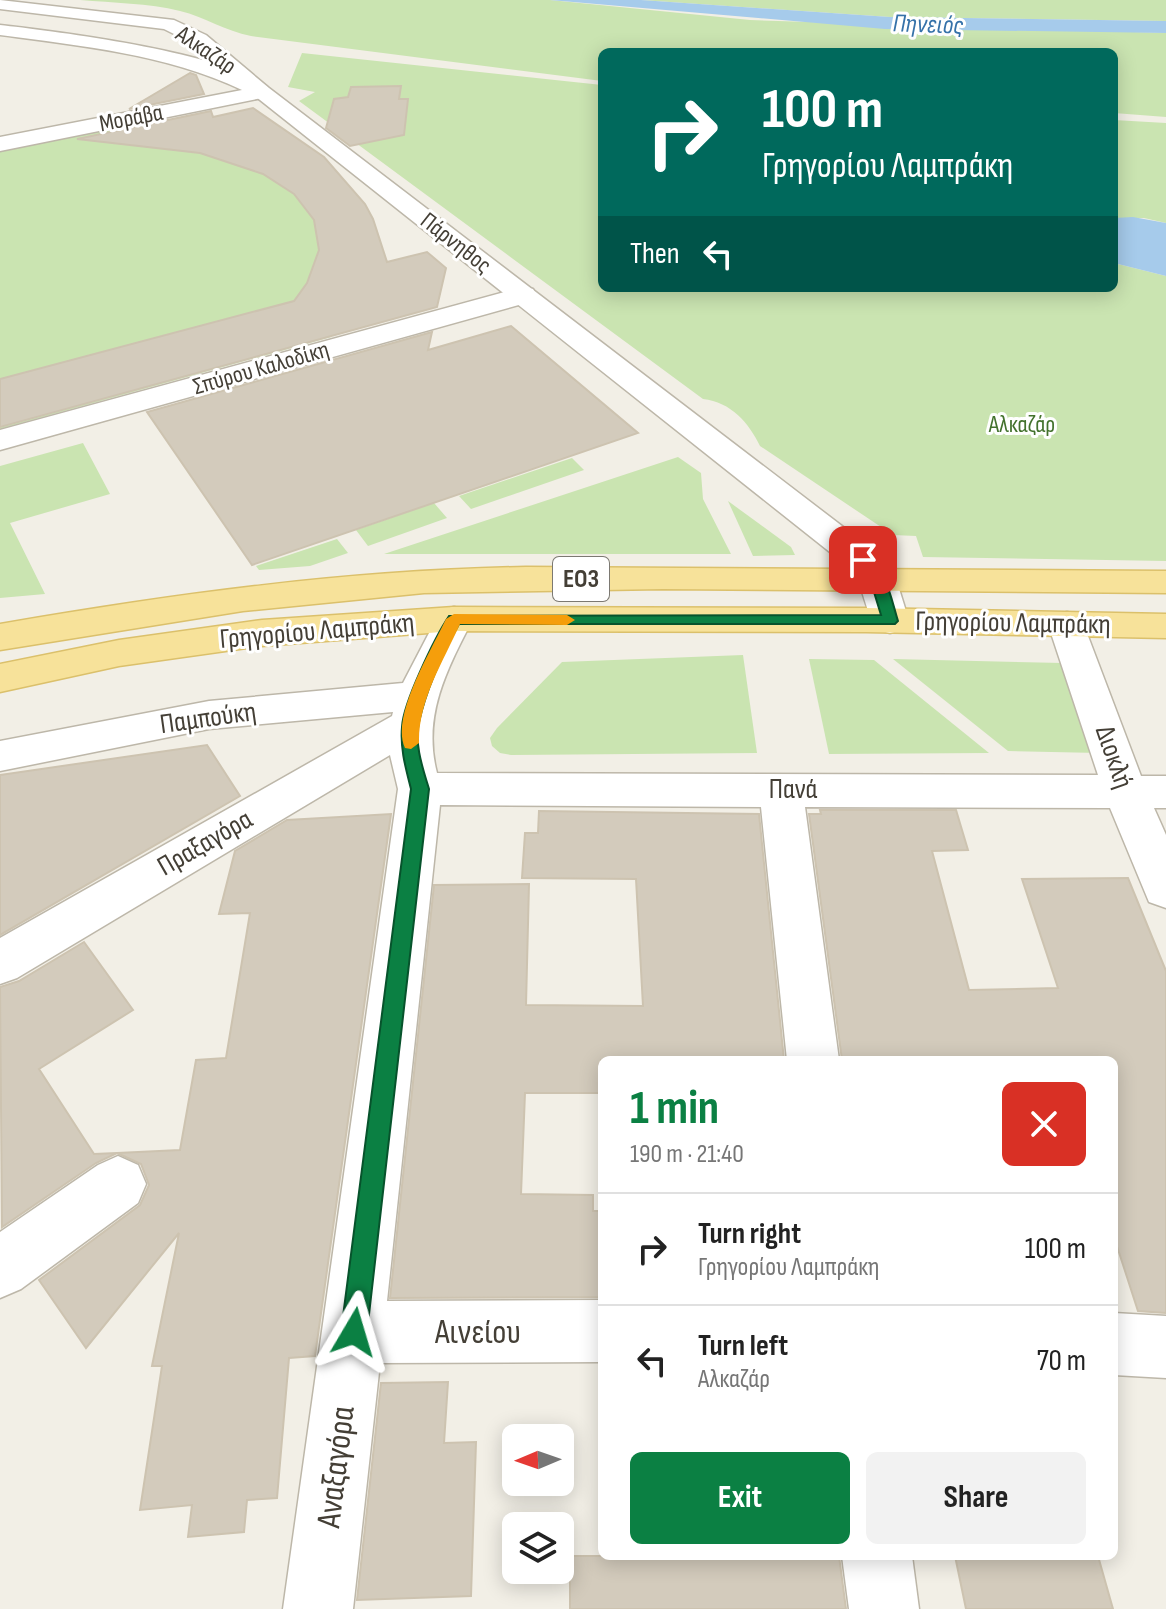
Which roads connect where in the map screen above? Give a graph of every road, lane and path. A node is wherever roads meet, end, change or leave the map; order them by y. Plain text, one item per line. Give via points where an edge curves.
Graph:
1 (0, 4) edge
2 (0, 30) edge
3 (58, 37) junction
4 (0, 47) edge
5 (262, 92) junction
6 (0, 115) edge
7 (10, 142) edge
8 (523, 295) junction
9 (0, 440) edge
10 (870, 569) junction
11 (1049, 581) junction
12 (1166, 582) edge
13 (454, 619) junction
14 (890, 621) junction
15 (1067, 624) junction
16 (1166, 626) edge
17 (0, 637) edge
18 (0, 678) edge
19 (414, 710) junction
20 (0, 756) edge
21 (781, 788) junction
22 (420, 789) junction
23 (1146, 792) edge
24 (1166, 889) edge
25 (0, 963) edge
26 (813, 1056) edge
27 (118, 1184) dead end
28 (0, 1268) edge
29 (598, 1331) edge
30 (354, 1332) junction
31 (1118, 1344) edge
32 (1166, 1347) edge
33 (878, 1560) edge
34 (318, 1609) edge
35 (884, 1609) edge

1 - 5 street, Αλκαζάρ via 168,24 206,44
2 - 3 street, Πάρνηθος
3 - 4 street
3 - 5 street, Πάρνηθος via 206,69
5 - 7 street, Μοράβα
5 - 8 street, Πάρνηθος
6 - 7 street
8 - 9 street, Σπύρου Καλοδίκη
8 - 10 street, Πάρνηθος
10 - 11 main road, Γρηγορίου Λαμπράκη / ΕΟ3
10 - 14 street
10 - 17 main road, Γρηγορίου Λαμπράκη / ΕΟ3 via 391,584 163,609
11 - 12 main road, Γρηγορίου Λαμπράκη / ΕΟ3
11 - 15 main road
13 - 14 main road, Γρηγορίου Λαμπράκη / ΕΟ3
13 - 18 main road, Γρηγορίου Λαμπράκη / ΕΟ3 via 262,633 119,653
13 - 19 street, Αναξαγόρα
14 - 15 main road, Γρηγορίου Λαμπράκη / ΕΟ3
15 - 16 main road, Γρηγορίου Λαμπράκη / ΕΟ3
15 - 23 street, Διοκλή
19 - 20 street, Παμπούκη via 209,715
19 - 22 street, Αναξαγόρα via 411,757
19 - 25 street, Πραξαγόρα
21 - 22 street, Πανά
21 - 23 street, Πανά
21 - 26 street
22 - 30 street, Αναξαγόρα
23 - 24 street, Διοκλή
27 - 28 street
29 - 30 street, Αινείου
30 - 34 street, Αναξαγόρα
31 - 32 street
33 - 35 street

